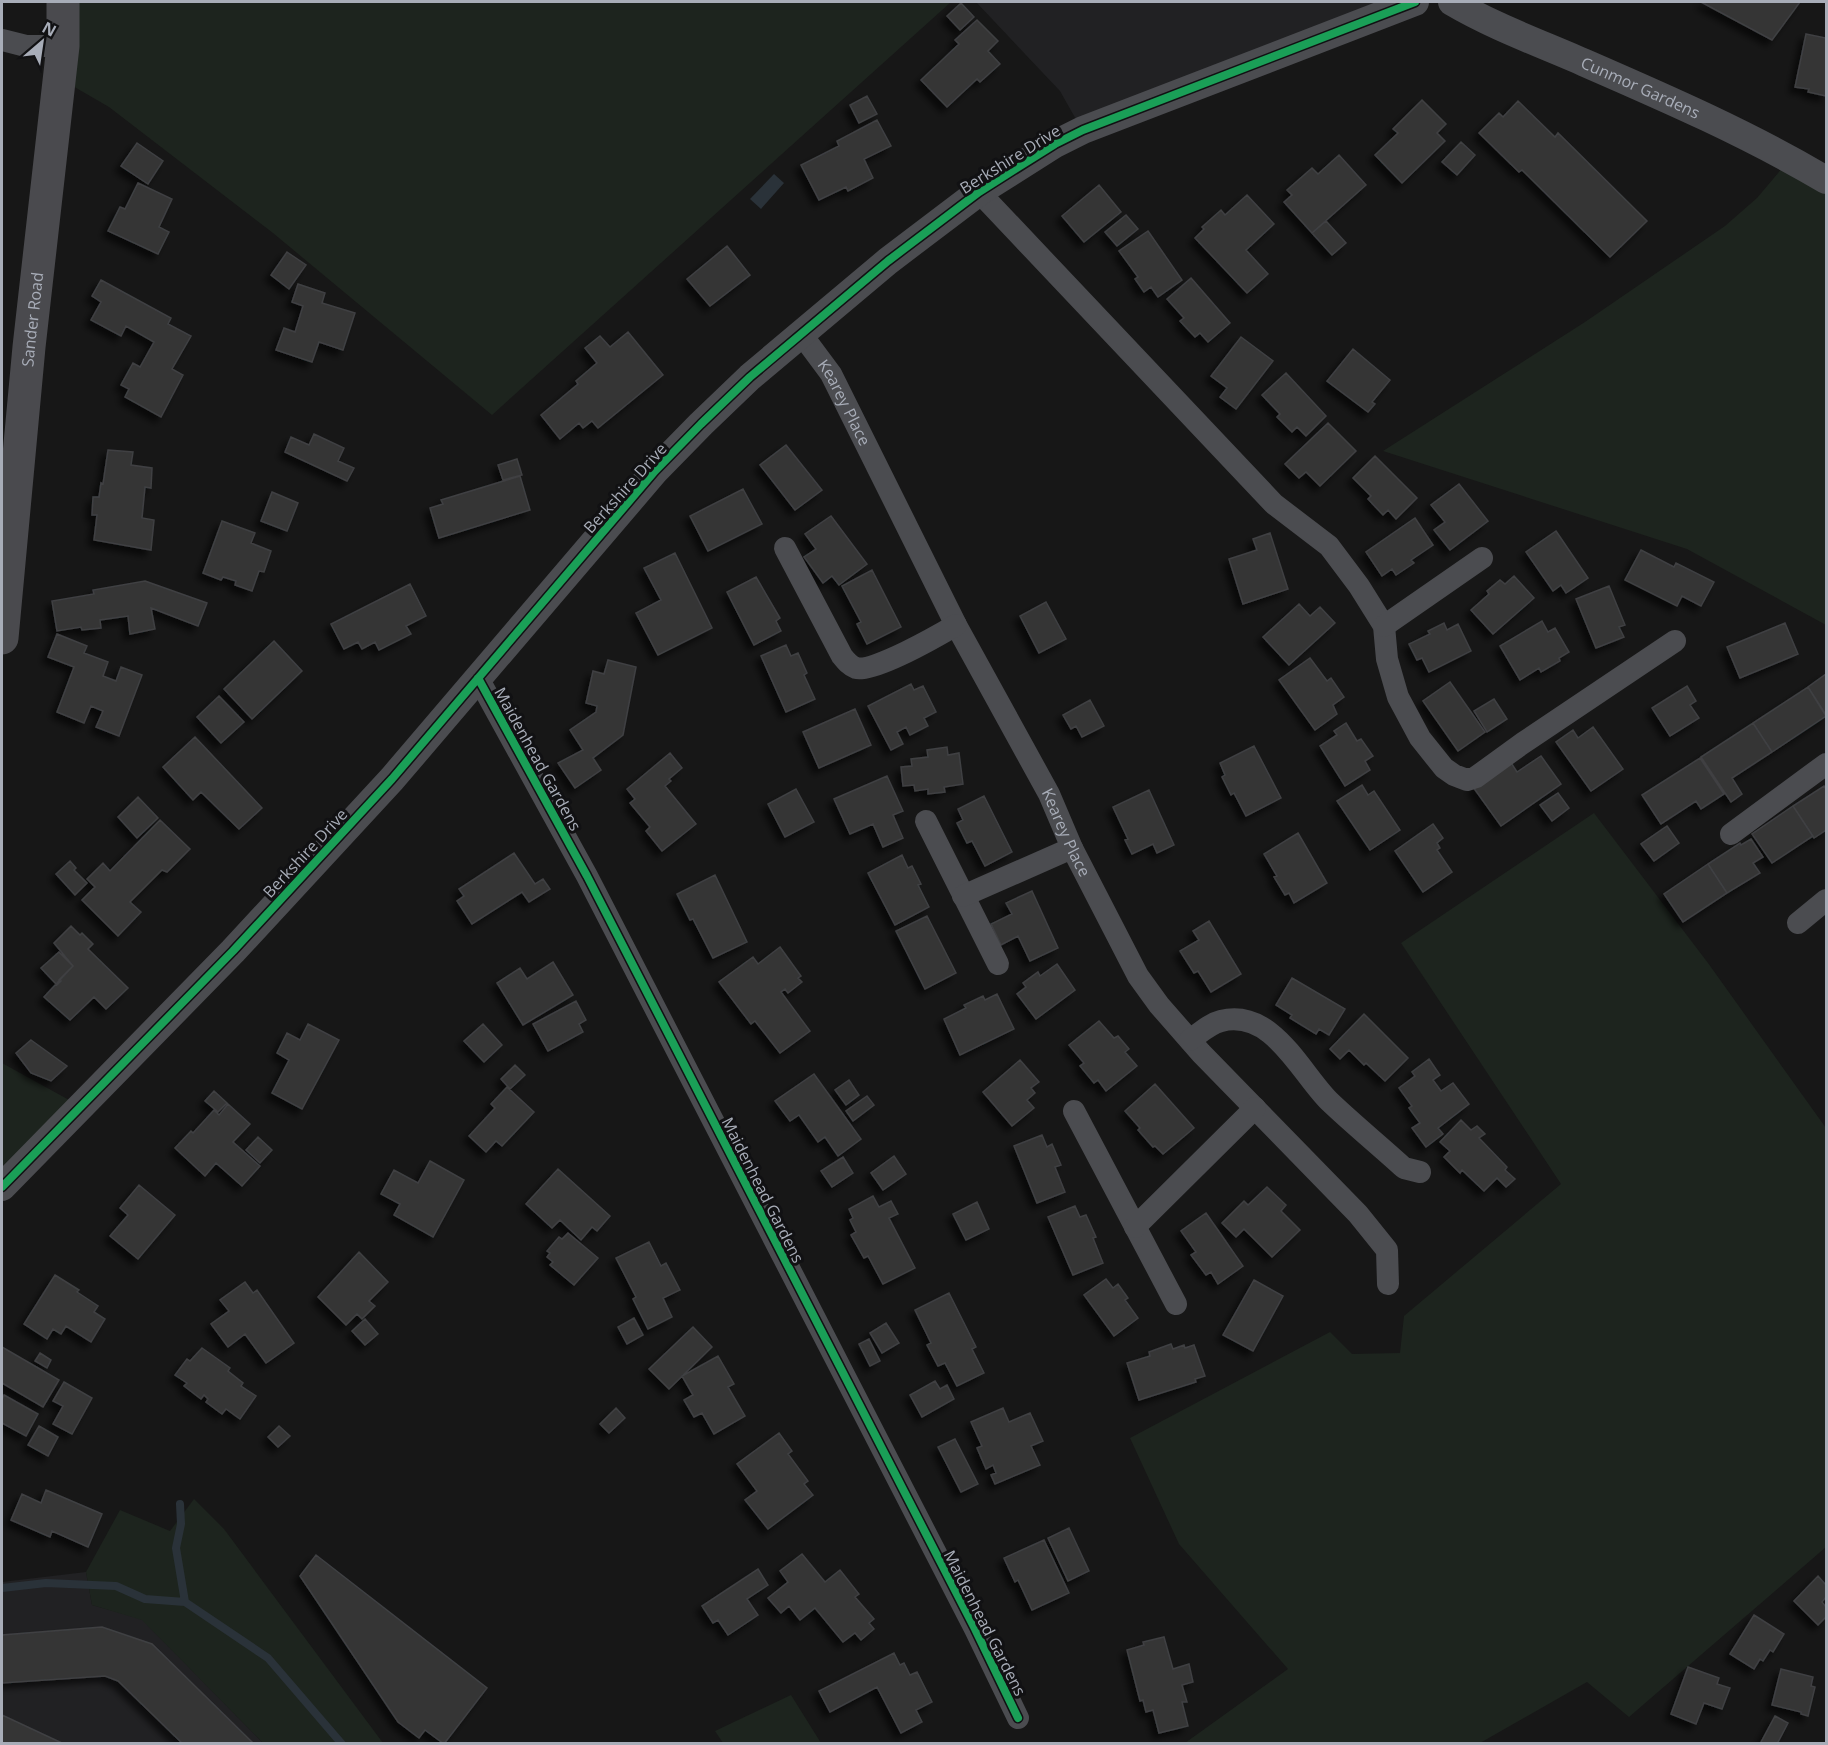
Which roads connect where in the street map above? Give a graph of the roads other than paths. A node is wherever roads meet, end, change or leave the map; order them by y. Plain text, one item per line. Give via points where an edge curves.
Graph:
1 (63, 2) edge
2 (1415, 2) edge
3 (1452, 2) edge
4 (2, 40) edge
5 (63, 46) junction
6 (1827, 180) edge
7 (978, 192) junction
8 (802, 335) junction
9 (785, 548) dead end
10 (1482, 558) dead end
11 (956, 625) junction
12 (1384, 626) junction
13 (2, 631) edge
14 (1675, 641) dead end
15 (478, 678) junction
16 (1827, 764) edge
17 (926, 820) dead end
18 (1731, 834) dead end
19 (1072, 848) junction
20 (963, 896) junction
21 (1827, 900) edge
22 (1798, 923) dead end
23 (998, 964) dead end
24 (1190, 1040) junction
25 (1256, 1108) junction
26 (1074, 1111) dead end
27 (1420, 1172) dead end
28 (2, 1186) edge
29 (1135, 1227) junction
30 (1388, 1284) dead end
31 (1176, 1304) dead end
32 (1018, 1718) dead end

1 - 5 main road, Sander Road
2 - 7 street, Berkshire Drive via 1083,130
3 - 6 street, Cunmor Gardens via 1752,140
4 - 5 street via 26,46
5 - 13 main road, Sander Road
7 - 8 street, Berkshire Drive via 888,261
7 - 12 street via 1274,504 1329,546
8 - 11 street, Kearey Place via 831,374
8 - 15 street, Berkshire Drive via 750,377 655,471
9 - 11 street via 842,656 857,668 870,667
10 - 12 street
11 - 19 street, Kearey Place via 1049,794
12 - 14 street via 1387,659 1409,718 1432,755 1454,775 1467,780
15 - 28 street, Berkshire Drive via 393,779 233,951
15 - 32 street, Maidenhead Gardens via 586,876
16 - 18 street
17 - 20 street
19 - 20 street
19 - 24 street, Kearey Place via 1138,976
20 - 23 street
21 - 22 street
24 - 25 street, Kearey Place
24 - 27 street via 1222,1020 1252,1022 1264,1028 1329,1100 1404,1168
25 - 29 street
25 - 30 street, Kearey Place via 1358,1214 1387,1250
26 - 29 street
29 - 31 street

